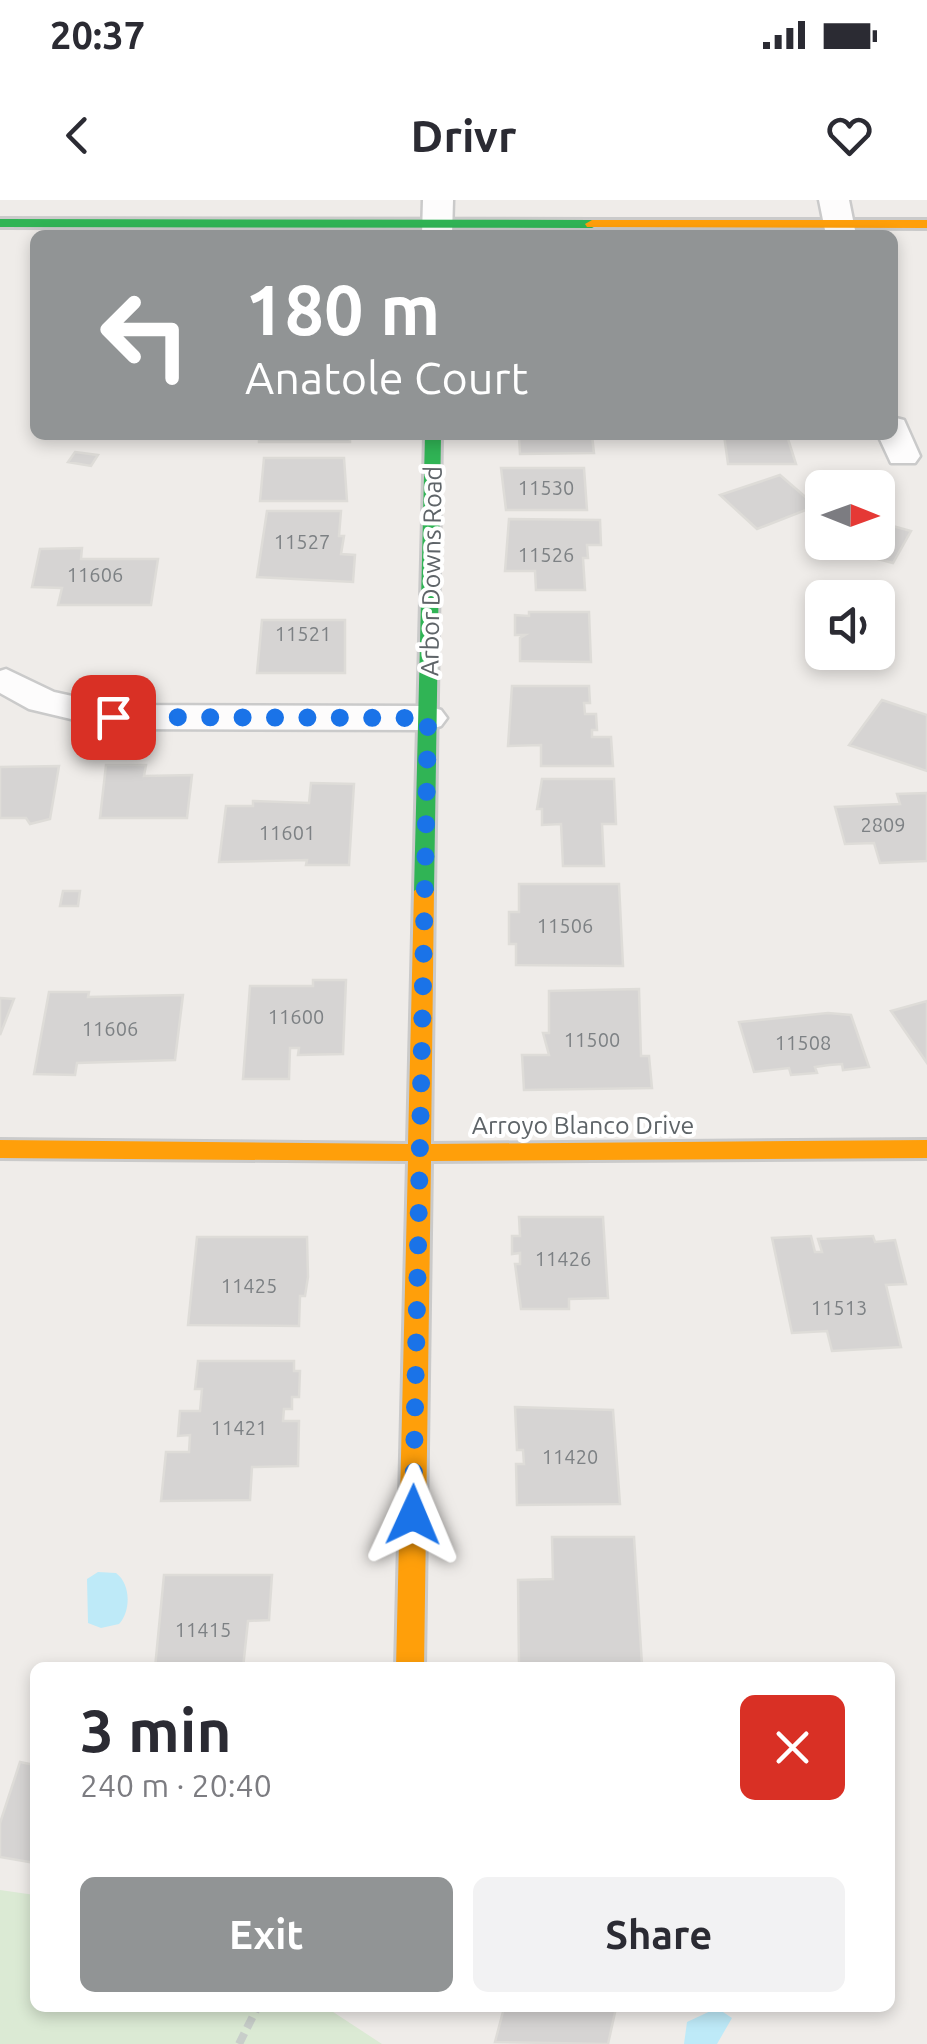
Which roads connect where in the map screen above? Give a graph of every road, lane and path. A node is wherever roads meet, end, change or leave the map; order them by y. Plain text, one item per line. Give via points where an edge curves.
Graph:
1 (437, 220) edge
2 (838, 220) edge
3 (0, 223) edge
4 (927, 224) edge
5 (434, 440) edge
6 (6, 682) dead end
7 (428, 718) junction
8 (0, 1149) edge
9 (927, 1149) edge
10 (420, 1153) junction
11 (410, 1662) edge
12 (255, 2012) edge
13 (239, 2044) edge

1 - 2 street
1 - 3 street
2 - 4 street
5 - 7 street, Arbor Downs Road
6 - 7 street via 42,702 113,717
7 - 10 street, Arbor Downs Road
8 - 10 street, Arroyo Blanco Drive
9 - 10 street, Arroyo Blanco Drive
10 - 11 street, Arbor Downs Road
12 - 13 path

